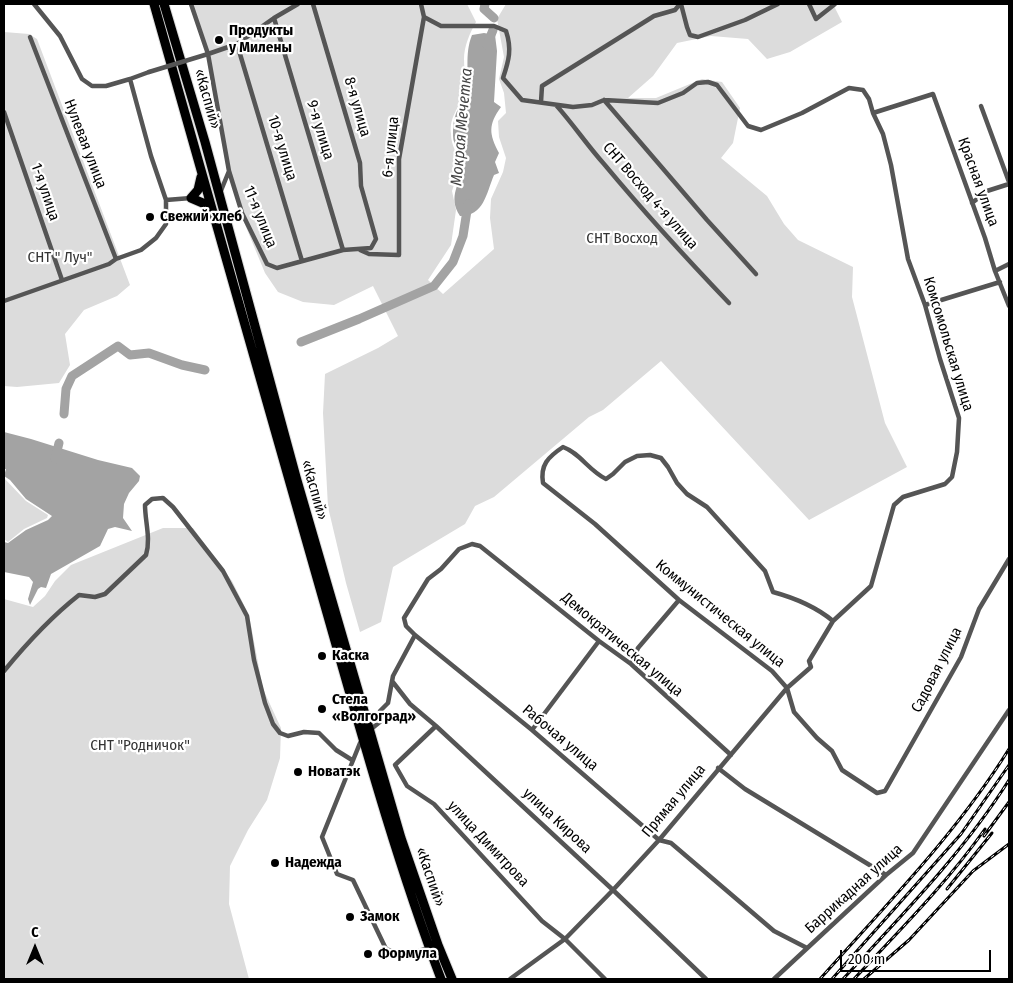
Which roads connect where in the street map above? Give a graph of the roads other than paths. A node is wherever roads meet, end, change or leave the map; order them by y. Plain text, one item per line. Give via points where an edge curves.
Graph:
1 (34, 4) edge
2 (154, 4) edge
3 (164, 4) edge
4 (191, 4) edge
5 (298, 4) edge
6 (313, 4) edge
7 (421, 4) edge
8 (681, 4) edge
9 (778, 4) edge
10 (809, 4) edge
11 (835, 4) edge
12 (424, 17) junction
13 (274, 18) junction
14 (30, 37) dead end
15 (237, 44) junction
16 (208, 54) junction
17 (130, 79) junction
18 (604, 100) junction
19 (541, 102) junction
20 (555, 104) junction
21 (981, 106) dead end
22 (4, 112) edge
23 (873, 113) junction
24 (229, 171) junction
25 (201, 174) junction
26 (1009, 183) edge
27 (219, 194) junction
28 (191, 198) junction
29 (166, 200) junction
30 (972, 204) junction
31 (212, 212) junction
32 (343, 250) junction
33 (360, 250) junction
34 (116, 259) junction
35 (302, 260) junction
36 (1009, 264) edge
37 (995, 271) junction
38 (756, 274) dead end
39 (62, 280) junction
40 (1000, 282) junction
41 (4, 301) edge
42 (729, 303) dead end
43 (925, 305) junction
44 (1009, 306) edge
45 (495, 556) joint
46 (1009, 559) edge
47 (679, 600) junction
48 (834, 621) junction
49 (415, 635) junction
50 (599, 641) junction
51 (631, 664) junction
52 (4, 671) edge
53 (392, 681) junction
54 (787, 688) junction
55 (1009, 710) edge
56 (436, 726) junction
57 (532, 730) junction
58 (364, 737) junction
59 (731, 755) junction
60 (352, 760) junction
61 (718, 768) junction
62 (885, 791) joint
63 (659, 840) junction
64 (886, 875) junction
65 (613, 890) junction
66 (565, 939) junction
67 (429, 948) junction
68 (807, 948) junction
69 (441, 979) edge
70 (452, 979) edge
71 (510, 979) edge
72 (605, 979) edge
73 (706, 979) edge
74 (774, 979) edge

1 - 17 street via 60,36 82,79 92,86 106,86
2 - 25 highway, «Каспий»
3 - 27 highway, «Каспий»
4 - 16 street, 11-я улица
5 - 13 street
6 - 33 street, 8-я улица via 360,163 361,186 376,239 371,248
7 - 12 street, 6-я улица
8 - 9 street via 690,35 698,37
8 - 19 street via 674,10 654,16 542,86
10 - 11 street via 816,19
12 - 19 street via 441,26 494,26 506,31 510,42 509,60 503,78 522,100
12 - 33 street, 6-я улица via 399,160 399,255 369,254
13 - 15 street
13 - 32 street, 9-я улица
14 - 34 street, Нулевая улица
15 - 16 street
15 - 35 street, 10-я улица
16 - 17 street, bridge
16 - 24 street, 11-я улица
17 - 29 street
18 - 20 street via 573,107
18 - 23 street, Комсомольская улица via 658,103 683,93 697,83 708,82 717,85 748,126 761,130 849,88 863,90
18 - 38 street, СНТ Восход 4-я улица
19 - 20 street
20 - 42 street, СНТ Восход 4-я улица via 654,222
21 - 26 street
22 - 39 street, 1-я улица
23 - 30 street, Красная улица via 933,94
23 - 43 street, Комсомольская улица via 884,134 908,259
24 - 27 street
24 - 35 street, 11-я улица via 242,213 267,264 277,268
25 - 28 highway via 198,190
25 - 31 highway, «Каспий»
26 - 30 street via 987,191
27 - 58 highway, «Каспий»
28 - 29 street
28 - 31 highway via 205,204
29 - 34 street via 166,224 156,238 141,250
30 - 37 street, Красная улица
31 - 58 highway, «Каспий»
32 - 33 street
32 - 35 street, 11-я улица
34 - 39 street
36 - 37 street
37 - 40 street, Красная улица
39 - 41 street
40 - 43 street
40 - 44 street, Красная улица
43 - 48 street, Комсомольская улица via 959,418 952,477 945,484 903,497 894,505 871,586
45 - 49 street, Рабочая улица via 472,544 459,549 428,579 404,618 406,626
45 - 50 street, Демократическая улица
46 - 62 street, Садовая улица via 980,609 961,657
47 - 48 street, Коммунистическая улица via 595,524 543,483 543,465 550,456 563,447 571,450 598,475 606,478 637,456 661,458 687,494 707,508 765,571 773,592 811,606
47 - 51 street via 638,648
47 - 54 street, Коммунистическая улица via 772,671
48 - 54 street, Прямая улица via 809,661 811,667
49 - 53 street
49 - 57 street, Рабочая улица
50 - 51 street, Демократическая улица
50 - 57 street
51 - 59 street, Демократическая улица
52 - 60 street via 65,606 79,595 95,597 104,594 146,555 149,546 145,505 152,499 163,498 223,571 247,616 256,668 273,724 280,733 288,736 304,732 319,734
53 - 56 street, улица Кирова via 410,704
53 - 58 street via 388,703 380,711 381,721
54 - 59 street, Прямая улица
54 - 62 street, Коммунистическая улица via 794,712 832,751 842,770 877,793
55 - 64 street, Баррикадная улица via 913,853
56 - 65 street, улица Кирова
56 - 66 street, улица Димитрова via 395,765 407,786 434,804 542,921
57 - 63 street, Рабочая улица
58 - 60 street
58 - 67 highway, «Каспий» via 393,840
58 - 70 highway, «Каспий»
59 - 61 street, Прямая улица
60 - 67 street via 322,837 337,874 353,880 386,949 408,954
61 - 63 street, Прямая улица
61 - 64 street via 745,789
63 - 65 street, Прямая улица
63 - 68 street, Рабочая улица via 671,843 774,931
64 - 68 street, Баррикадная улица
65 - 66 street, Прямая улица
65 - 73 street, улица Кирова
66 - 71 street, Прямая улица
66 - 72 street, улица Димитрова
67 - 69 highway, «Каспий»
68 - 74 street, Баррикадная улица

